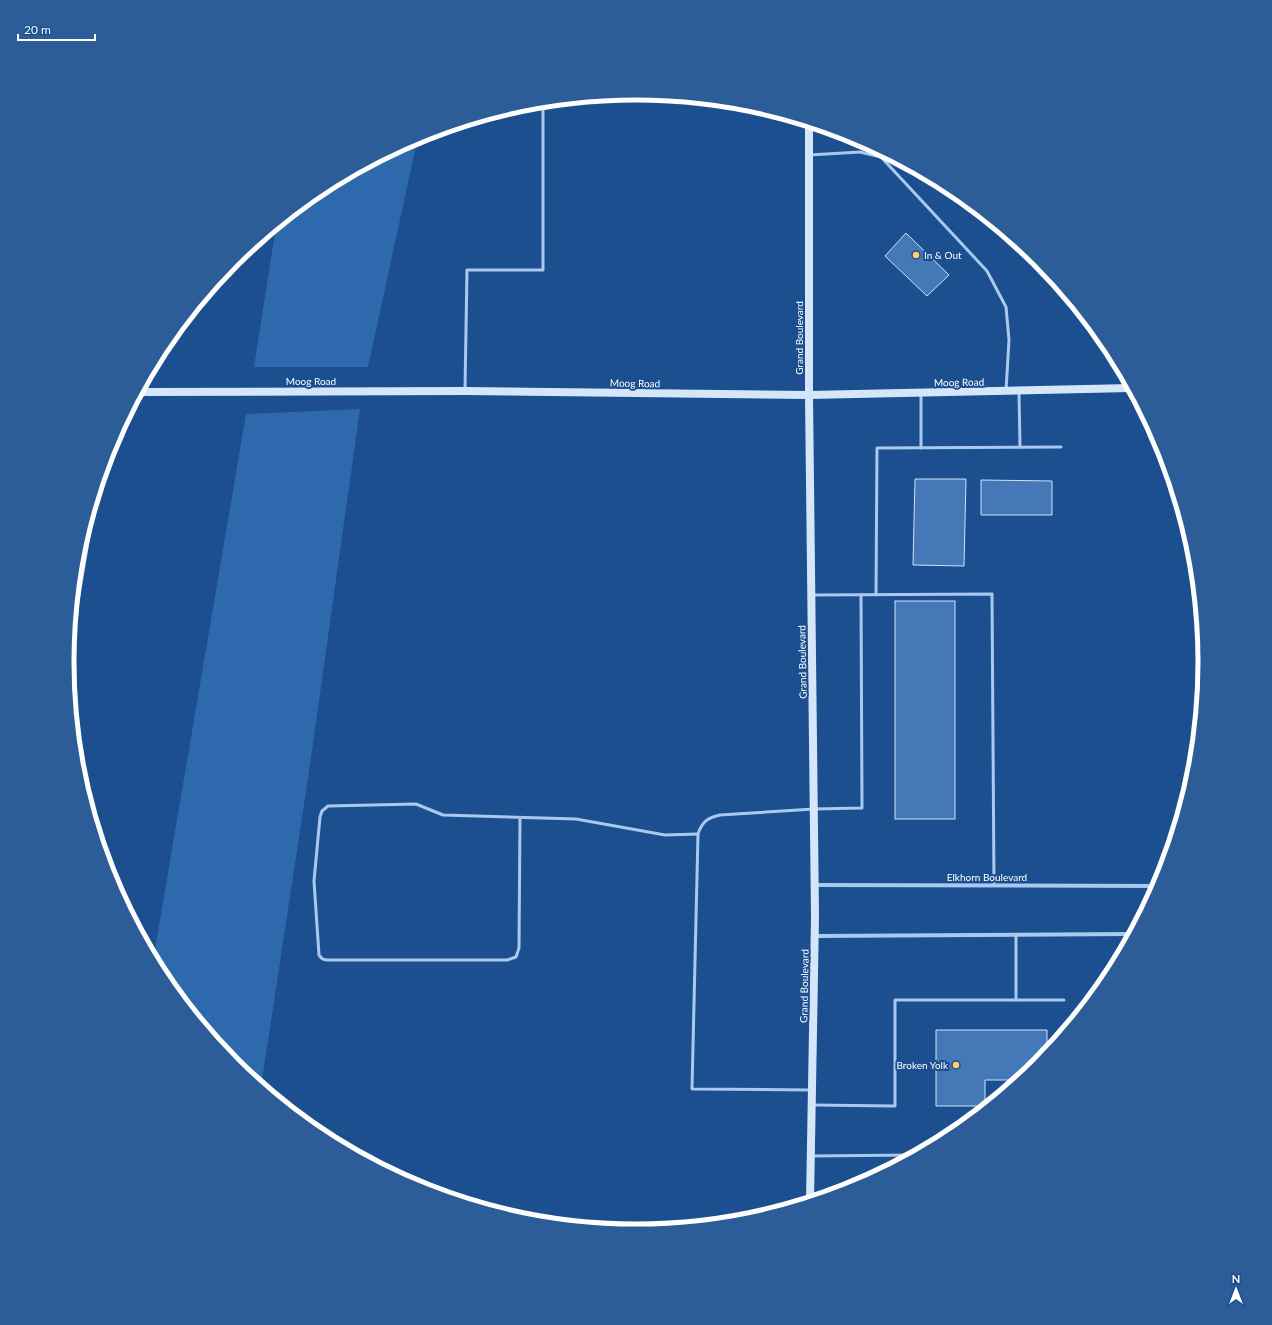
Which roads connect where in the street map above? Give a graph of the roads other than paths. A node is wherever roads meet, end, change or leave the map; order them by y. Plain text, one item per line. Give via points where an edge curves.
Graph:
1 (543, 108) edge
2 (809, 128) edge
3 (809, 155) junction
4 (1126, 388) edge
5 (1019, 390) junction
6 (465, 391) junction
7 (1006, 391) junction
8 (143, 392) edge
9 (921, 392) junction
10 (809, 395) junction
11 (1020, 447) junction
12 (1061, 447) dead end
13 (921, 448) junction
14 (87, 544) edge
15 (78, 595) edge
16 (811, 595) junction
17 (861, 595) junction
18 (876, 595) junction
19 (814, 809) junction
20 (520, 818) junction
21 (698, 834) junction
22 (814, 885) junction
23 (994, 885) junction
24 (1151, 886) edge
25 (1128, 934) edge
26 (1016, 935) junction
27 (815, 936) junction
28 (1016, 1000) junction
29 (1064, 1000) dead end
30 (812, 1090) junction
31 (812, 1105) junction
32 (906, 1155) edge
33 (811, 1156) junction
34 (810, 1197) edge

1 - 6 lane via 543,270 467,270
2 - 3 street, Grand Boulevard
3 - 7 lane via 860,152 881,157 987,271 1006,307 1009,340
3 - 10 street, Grand Boulevard
4 - 5 street, Moog Road
5 - 7 street, Moog Road
5 - 11 lane
6 - 8 street, Moog Road
6 - 10 street, Moog Road
7 - 9 street, Moog Road
9 - 10 street, Moog Road
9 - 13 lane
10 - 16 street, Grand Boulevard
11 - 12 lane
11 - 13 lane
13 - 18 lane via 877,448
14 - 15 street
16 - 17 lane
16 - 19 street, Grand Boulevard
17 - 18 lane
17 - 19 lane via 862,808
18 - 23 lane via 992,594
19 - 21 lane via 720,815 706,820
19 - 22 street, Grand Boulevard
20 - 20 lane via 443,815 416,804 334,805 325,808 320,817 314,881 321,958 507,960 516,957 519,948
20 - 21 lane via 576,819 665,835
21 - 30 lane via 692,1089
22 - 23 street, Elkhorn Boulevard
22 - 27 street, Grand Boulevard
23 - 24 street, Elkhorn Boulevard
25 - 26 street
26 - 27 street
26 - 28 lane
27 - 30 street, Grand Boulevard
28 - 29 lane
28 - 31 lane via 895,1000 894,1106
30 - 31 street, Grand Boulevard
31 - 33 street, Grand Boulevard
32 - 33 lane
33 - 34 street, Grand Boulevard

